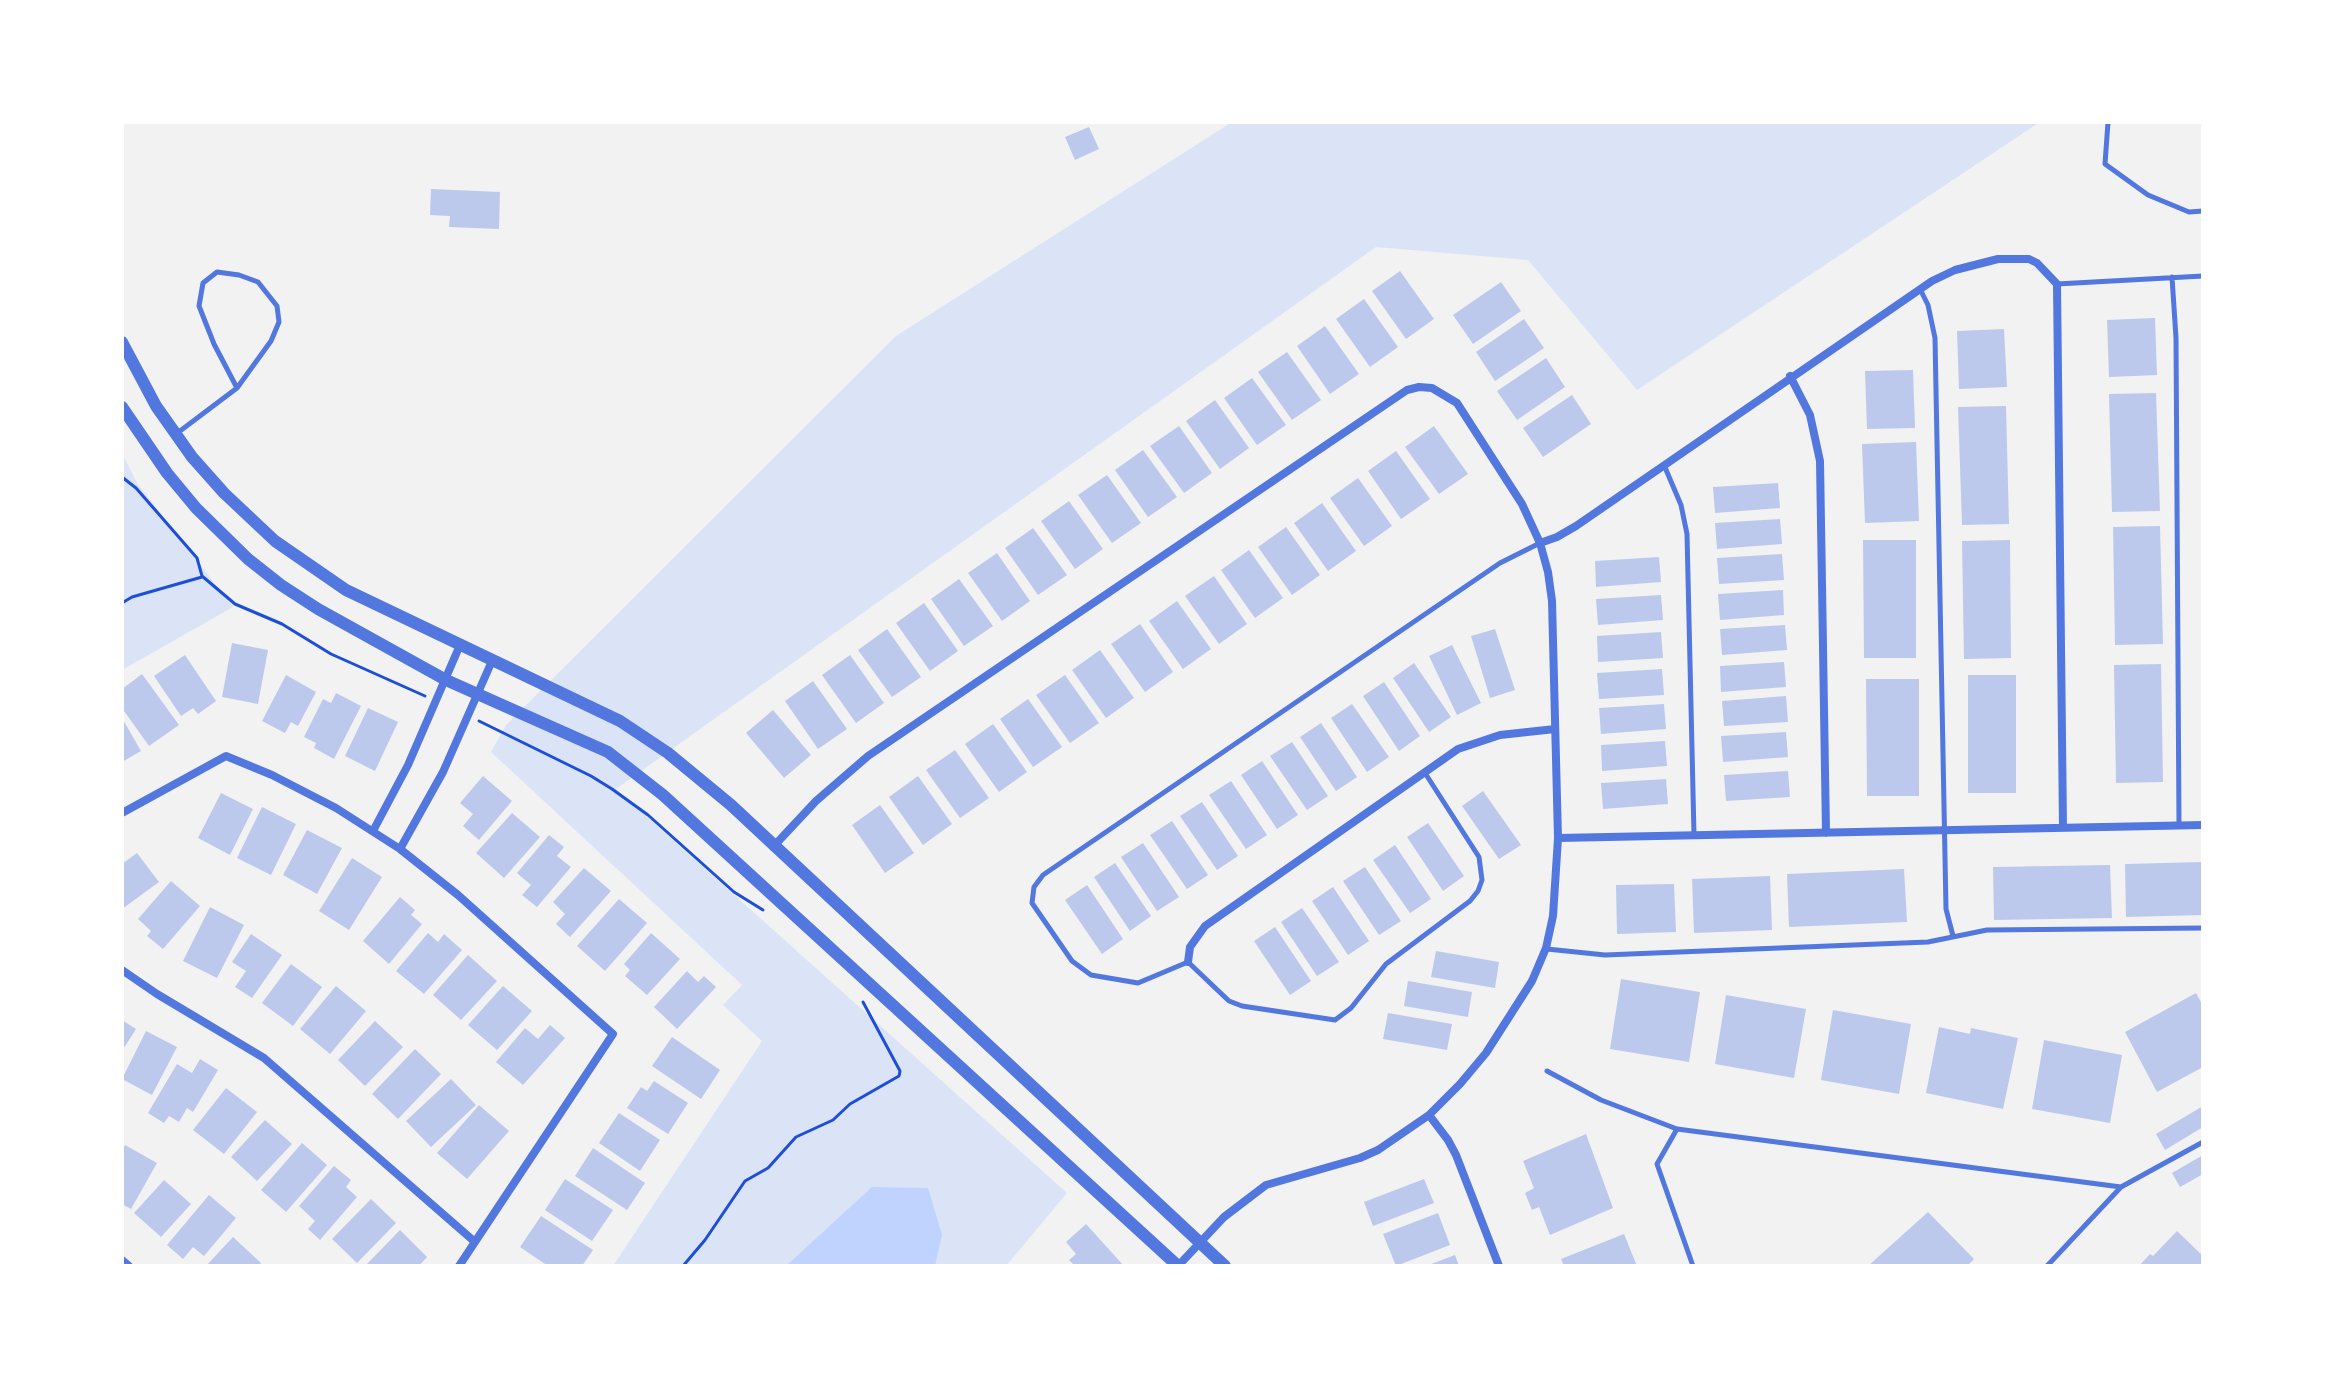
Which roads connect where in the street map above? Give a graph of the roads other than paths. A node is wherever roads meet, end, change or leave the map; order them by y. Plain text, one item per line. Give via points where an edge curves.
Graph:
1 (2108, 122) edge
2 (2203, 211) edge
3 (2203, 276) edge
4 (2172, 277) junction
5 (2057, 284) junction
6 (1920, 289) junction
7 (122, 342) edge
8 (1790, 376) junction
9 (237, 388) junction
10 (122, 407) edge
11 (175, 434) junction
12 (1664, 464) junction
13 (1540, 543) junction
14 (460, 645) junction
15 (492, 661) junction
16 (446, 680) junction
17 (477, 695) junction
18 (1555, 729) junction
19 (1425, 773) junction
20 (122, 813) edge
21 (2203, 825) edge
22 (2179, 826) junction
23 (2063, 828) junction
24 (373, 831) junction
25 (1946, 831) junction
26 (1826, 833) junction
27 (1694, 836) junction
28 (1558, 838) junction
29 (773, 847) junction
30 (400, 849) junction
31 (2203, 928) edge
32 (1953, 936) junction
33 (1546, 948) junction
34 (1188, 962) junction
35 (122, 970) edge
36 (1547, 1071) dead end
37 (1429, 1115) junction
38 (1677, 1129) junction
39 (2203, 1142) edge
40 (2121, 1187) junction
41 (475, 1242) junction
42 (1199, 1242) junction
43 (122, 1260) edge
44 (129, 1266) edge
45 (459, 1266) edge
46 (1178, 1266) edge
47 (1225, 1266) edge
48 (1499, 1266) edge
49 (1693, 1266) edge
50 (2047, 1266) edge

1 - 2 lane via 2105,164 2148,195 2189,212
3 - 4 lane
4 - 5 lane
4 - 22 lane
5 - 6 street via 2029,259 1998,259 1955,270
5 - 23 street
6 - 8 street
6 - 25 lane via 1935,338
7 - 11 street
8 - 12 street
8 - 26 street via 1810,415 1820,461
9 - 9 lane via 271,341 279,322 277,306 258,282 217,272 203,283 199,306
9 - 11 lane
10 - 16 street via 186,496 248,559 318,609
11 - 14 street via 241,510 302,562 346,590
12 - 13 street via 1576,526
12 - 27 lane via 1687,534
13 - 18 street via 1552,601
13 - 29 street via 1522,504 1457,403 1432,388 1407,390 868,756
13 - 34 lane via 1487,571 1043,875 1034,887 1032,903 1072,961 1091,975 1138,983
14 - 15 street
14 - 16 street
15 - 17 street
15 - 29 street via 620,721 668,753
16 - 17 street
16 - 24 street
17 - 30 street via 443,772
17 - 46 street via 608,752 663,795
18 - 19 street via 1471,743
18 - 28 street
19 - 34 street via 1205,926 1190,947
19 - 34 lane via 1479,857 1482,880 1470,901 1386,964 1344,1015 1325,1020 1242,1006 1219,994
20 - 24 street via 226,756
21 - 22 street
22 - 23 street
23 - 25 street
24 - 30 street
25 - 26 street
25 - 32 lane via 1946,909
26 - 27 street
27 - 28 street
28 - 33 street
29 - 42 street
30 - 41 street via 613,1034
31 - 32 lane via 1987,930
32 - 33 lane via 1928,942 1605,955
33 - 37 street via 1532,981 1486,1053
35 - 41 street via 264,1058
36 - 38 lane via 1601,1100
37 - 42 street via 1360,1158 1266,1185 1236,1205
37 - 48 street via 1456,1155
38 - 40 lane
38 - 49 lane via 1657,1164
39 - 40 lane
40 - 50 lane
41 - 45 street
42 - 46 street
42 - 47 street
43 - 44 street

